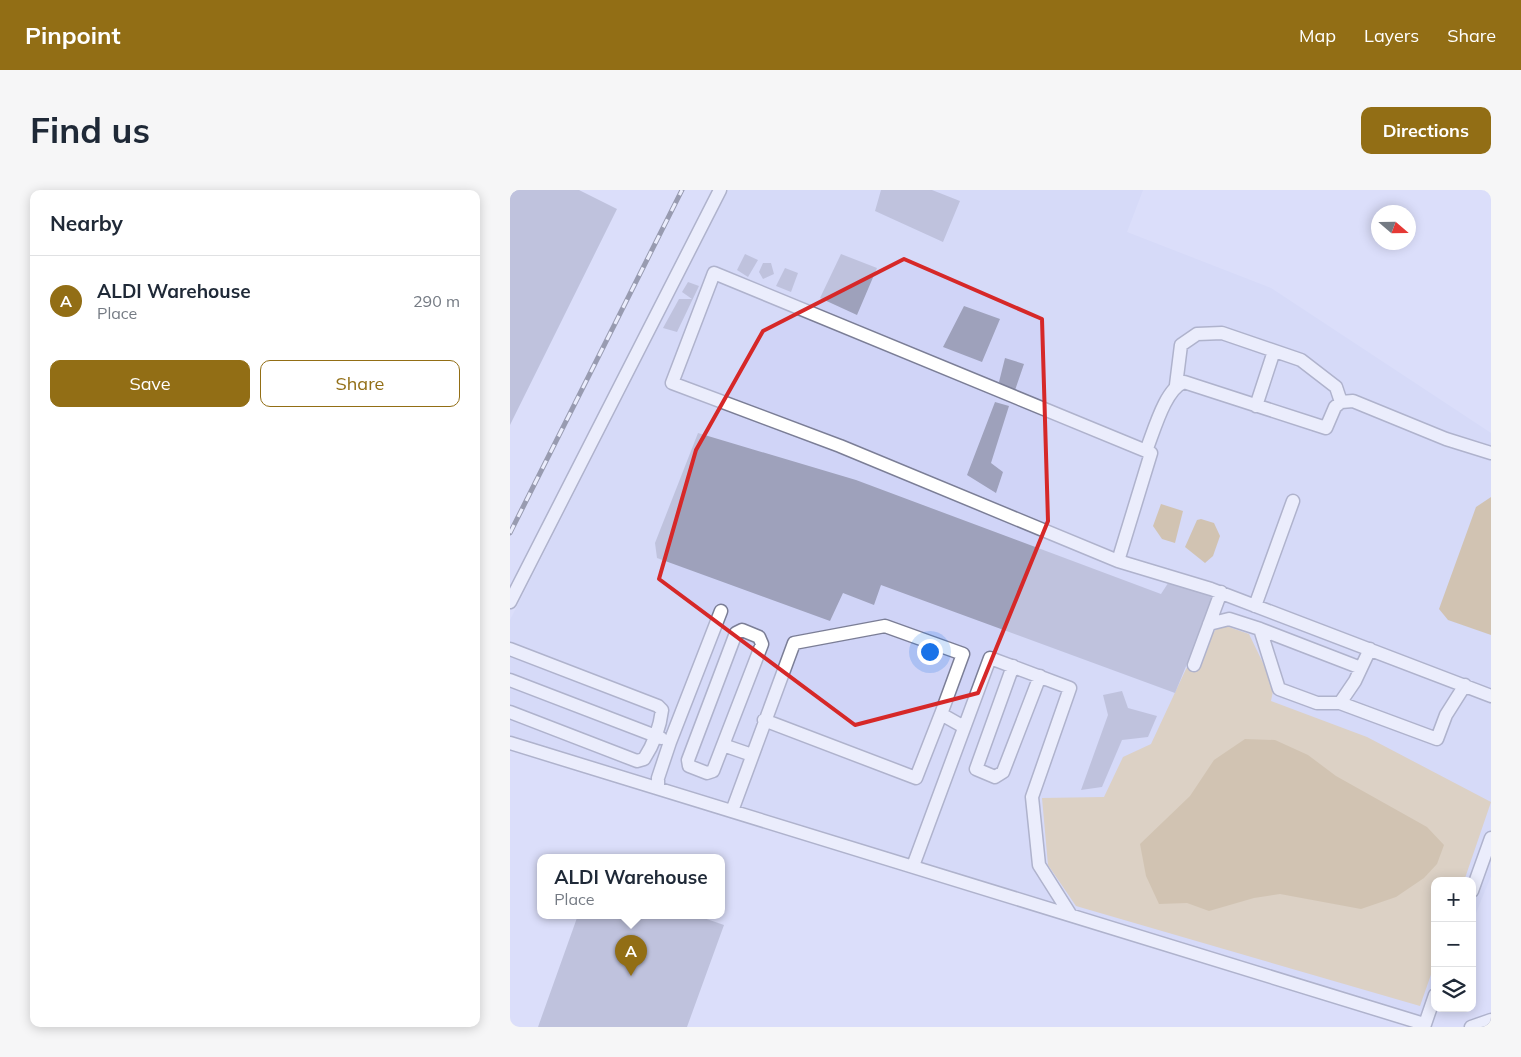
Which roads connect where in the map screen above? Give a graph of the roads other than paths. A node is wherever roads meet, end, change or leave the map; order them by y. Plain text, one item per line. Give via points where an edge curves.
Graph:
1 (720, 190) edge
2 (1274, 351) junction
3 (1176, 385) junction
4 (1341, 402) junction
5 (1256, 406) junction
6 (1146, 451) junction
7 (1491, 453) edge
8 (1293, 501) dead end
9 (1118, 561) junction
10 (1221, 592) junction
11 (510, 602) edge
12 (1255, 606) junction
13 (721, 611) dead end
14 (1209, 624) junction
15 (1260, 629) junction
16 (510, 649) edge
17 (1370, 649) junction
18 (1194, 665) dead end
19 (1013, 666) junction
20 (1361, 668) junction
21 (1040, 676) junction
22 (510, 680) edge
23 (1464, 685) junction
24 (1491, 696) edge
25 (1340, 703) junction
26 (510, 712) edge
27 (941, 714) junction
28 (764, 720) junction
29 (660, 721) junction
30 (964, 727) junction
31 (673, 735) junction
32 (655, 736) junction
33 (510, 743) edge
34 (694, 744) junction
35 (723, 745) junction
36 (752, 755) junction
37 (658, 788) junction
38 (732, 811) junction
39 (1491, 838) edge
40 (913, 866) junction
41 (1476, 880) edge
42 (1070, 914) junction
43 (1431, 1006) edge
44 (1491, 1020) edge
45 (1424, 1026) edge
46 (1471, 1027) edge

1 - 11 street
2 - 3 street via 1222,333 1197,334 1181,345
2 - 4 street via 1301,360 1336,388
2 - 5 street
3 - 5 street via 1184,382
3 - 6 street
4 - 5 street via 1326,428
4 - 7 street via 1353,401 1446,439
6 - 9 street via 1151,453
6 - 9 street via 714,273 672,383 840,446
8 - 12 street
9 - 10 street
10 - 12 street
10 - 14 street
12 - 17 street
13 - 31 street
14 - 15 street via 1229,619
14 - 18 street
15 - 20 street
15 - 25 street via 1279,689 1317,703
16 - 29 street via 658,706 662,710
17 - 20 street
17 - 23 street
19 - 21 street
19 - 21 street via 976,770 995,777 1003,772
19 - 30 street via 990,658
20 - 25 street
21 - 42 street via 1070,688 1032,797 1040,864
22 - 32 street
23 - 24 street
23 - 25 street via 1446,715 1437,739
26 - 32 street via 637,761 644,759
27 - 28 street via 916,778
27 - 28 street via 963,654 885,626 794,643
27 - 30 street
28 - 36 street
29 - 31 street
29 - 32 street
30 - 40 street
31 - 32 street
31 - 34 street
31 - 37 street via 658,778
33 - 37 street
34 - 35 street via 689,766 707,773 713,771
34 - 35 street via 736,633 742,630 760,637 762,644
35 - 36 street
36 - 38 street
37 - 38 street
38 - 40 street
39 - 41 street
40 - 42 street
42 - 45 street
43 - 45 street
44 - 46 street

